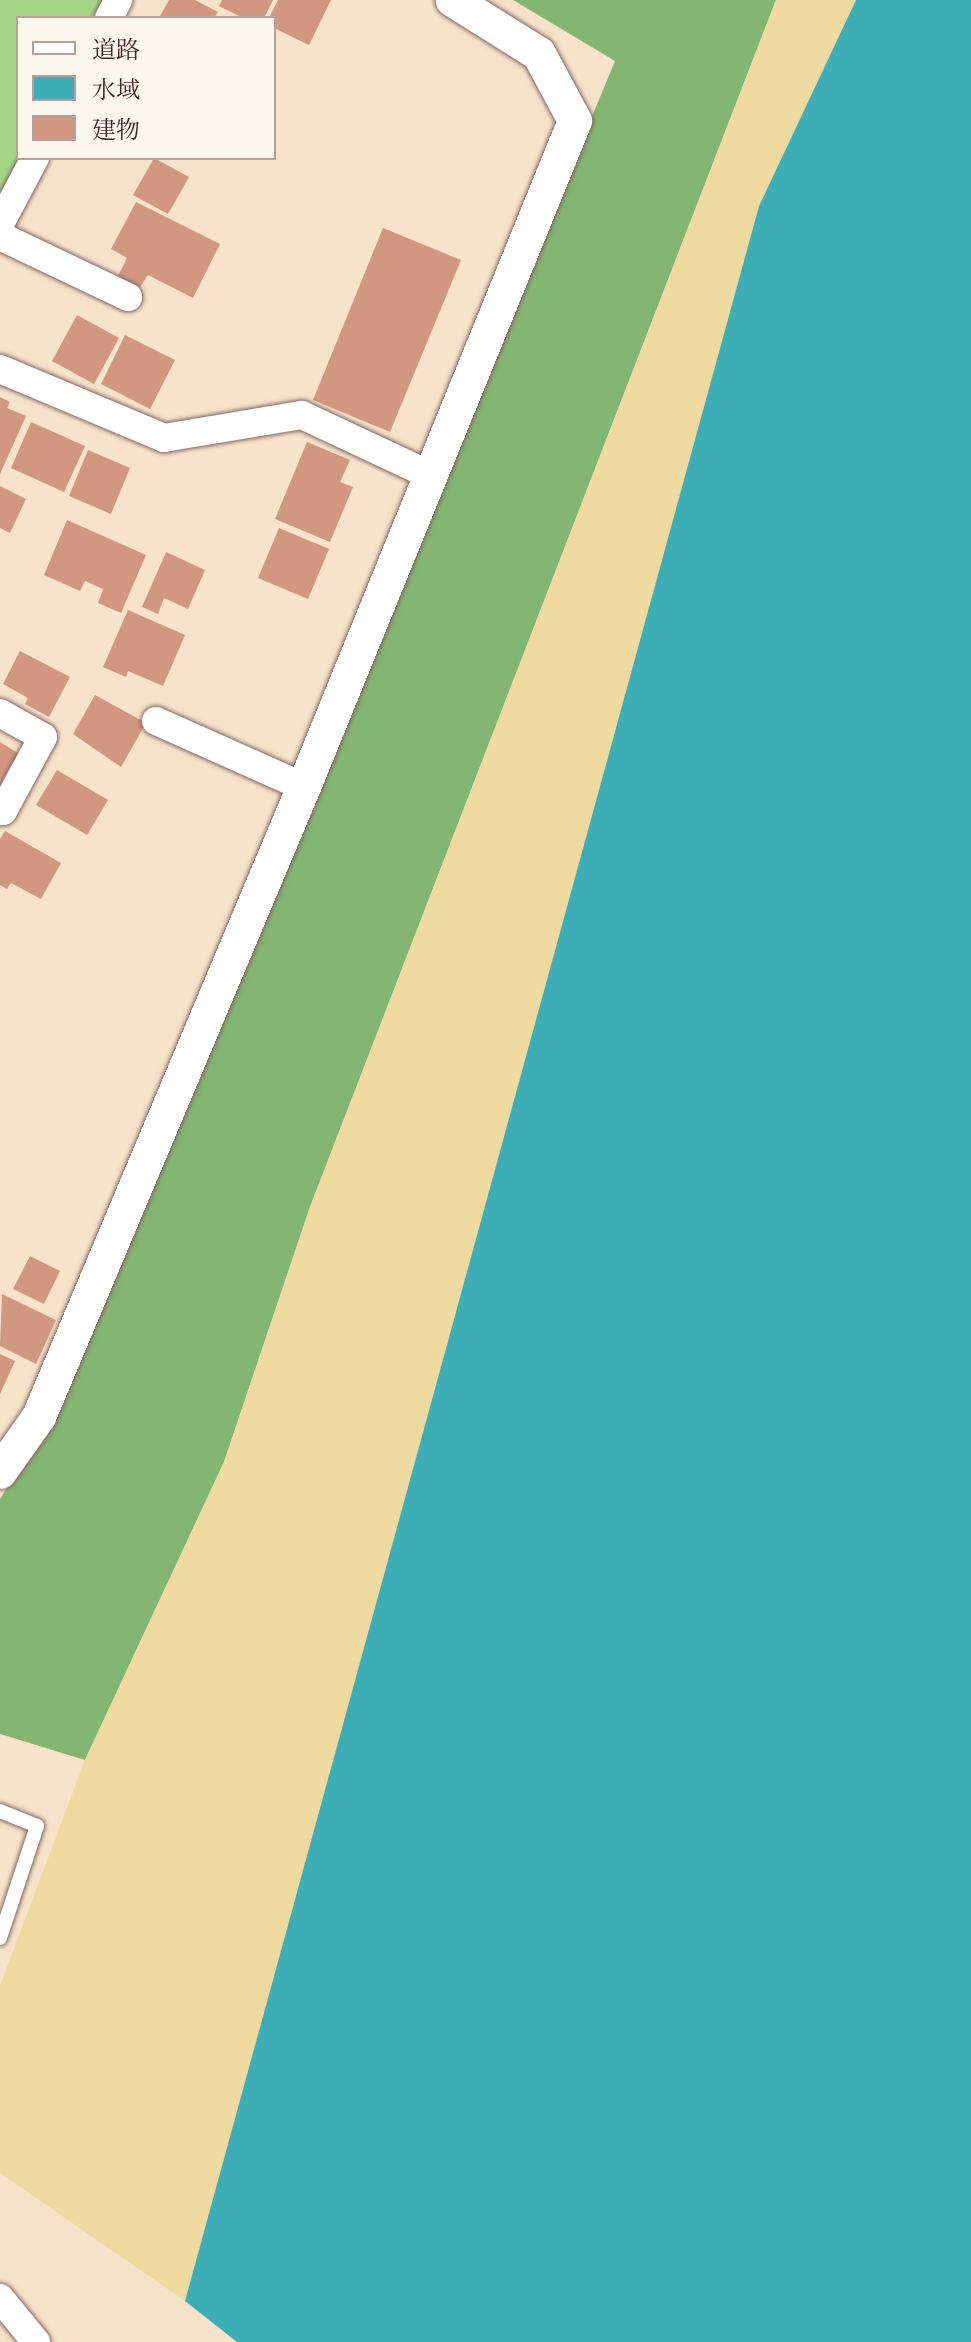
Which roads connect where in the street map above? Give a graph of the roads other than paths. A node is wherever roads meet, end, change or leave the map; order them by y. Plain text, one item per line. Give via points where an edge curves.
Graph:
1 (453, 0) edge
2 (34, 160) edge
3 (0, 224) edge
4 (0, 236) edge
5 (128, 297) dead end
6 (0, 369) edge
7 (430, 475) junction
8 (0, 713) edge
9 (156, 721) dead end
10 (304, 787) junction
11 (0, 809) edge
12 (0, 1472) edge
13 (0, 1811) edge
14 (0, 1938) edge
15 (0, 2298) edge
16 (36, 2342) edge

1 - 7 street via 539,54 575,121
2 - 3 street
4 - 5 street
6 - 7 street via 164,438 302,415
7 - 10 street
8 - 11 street via 43,737
9 - 10 street
10 - 12 street via 39,1417
13 - 14 lane via 37,1826
15 - 16 street

